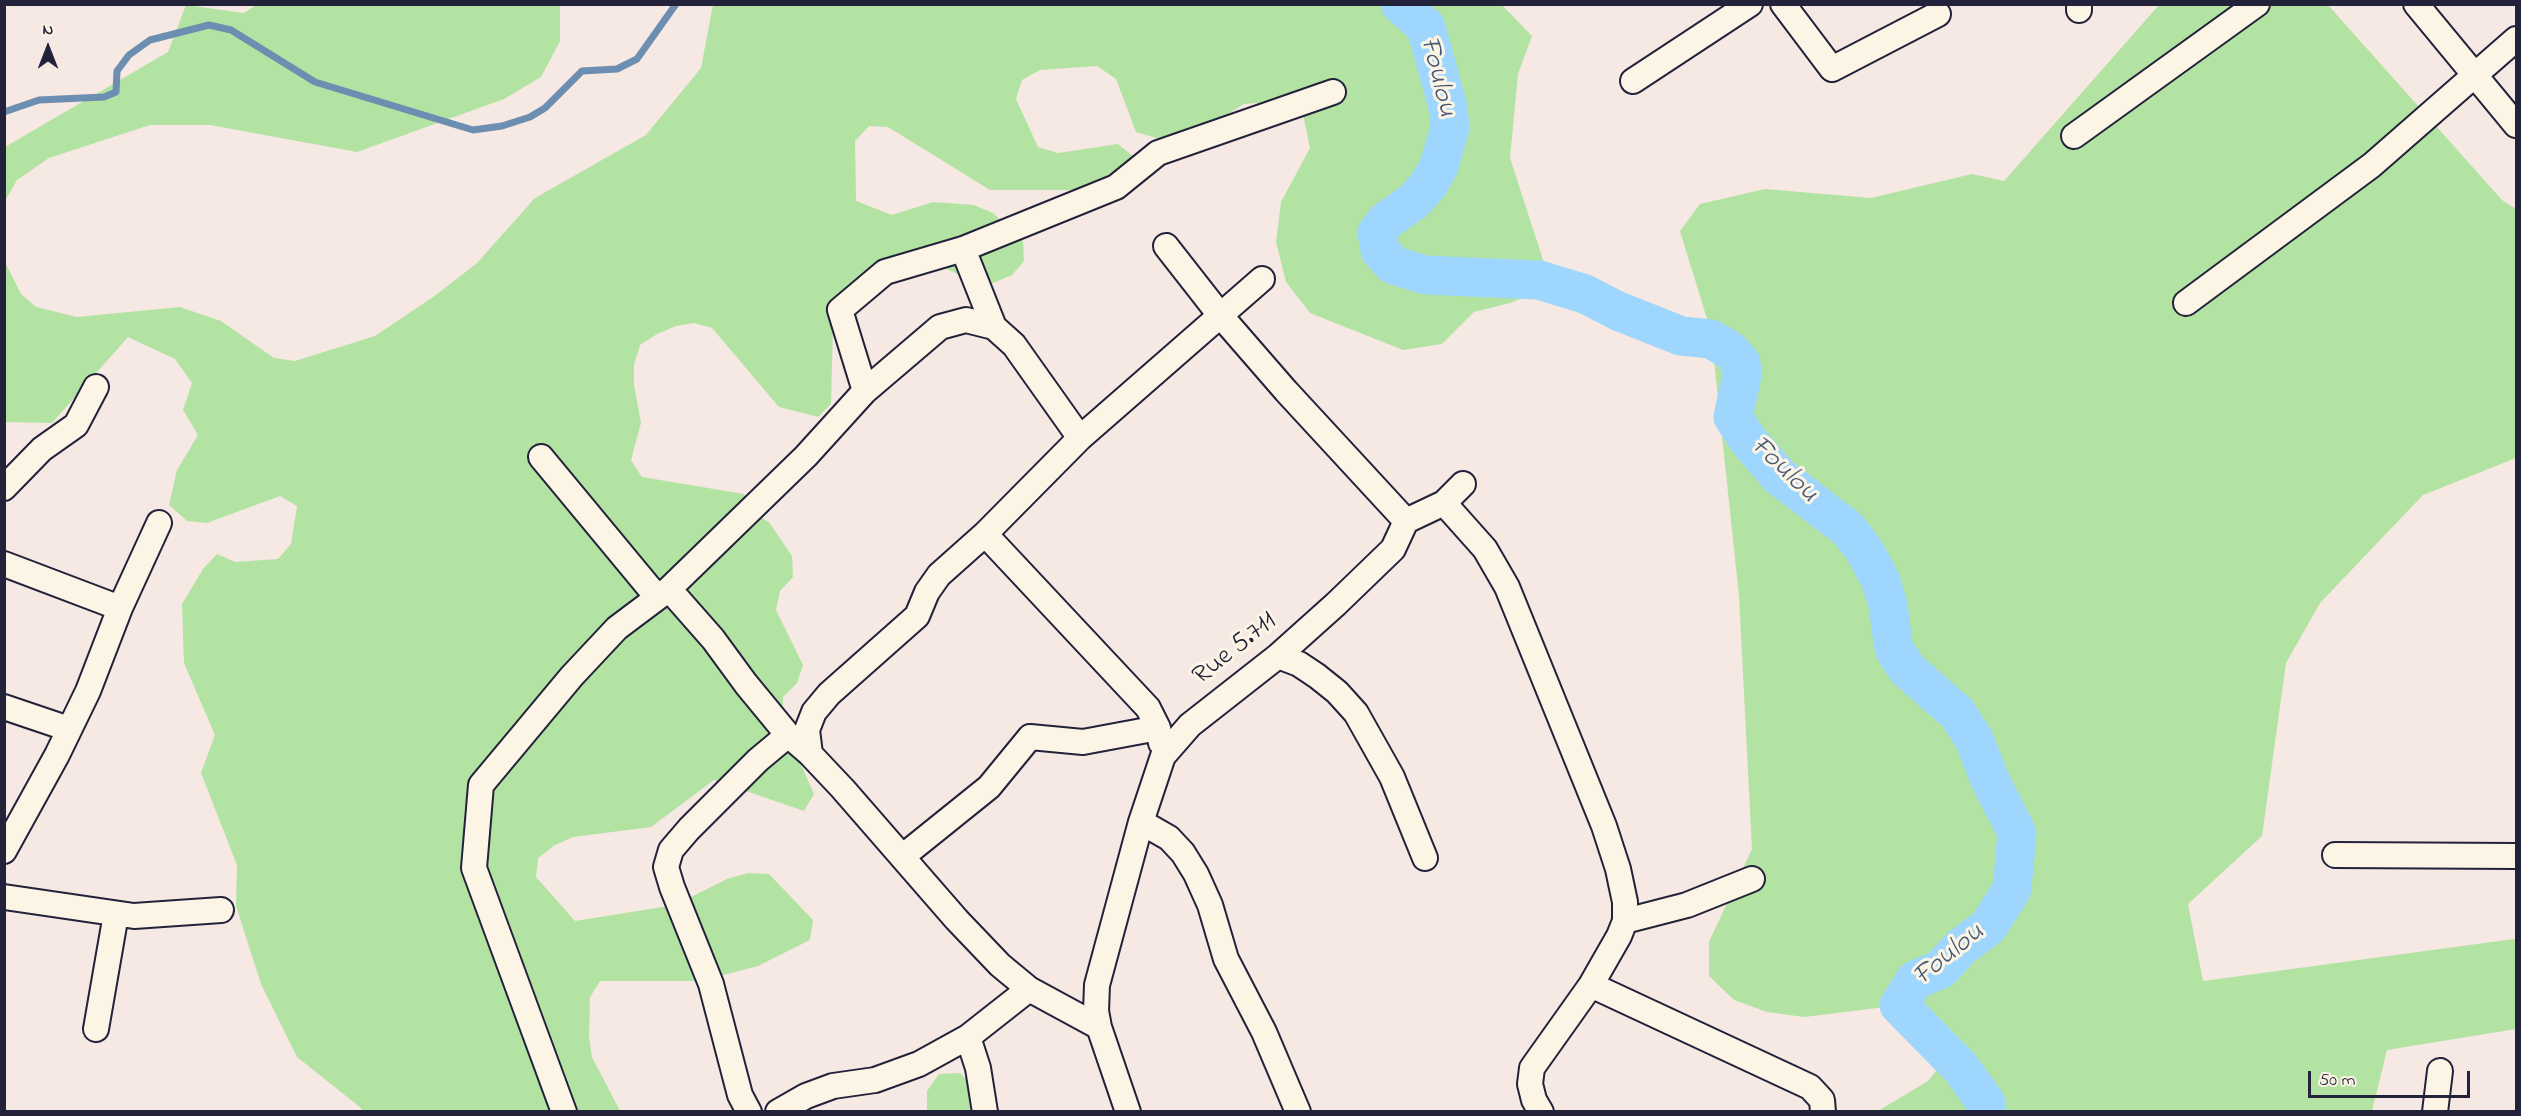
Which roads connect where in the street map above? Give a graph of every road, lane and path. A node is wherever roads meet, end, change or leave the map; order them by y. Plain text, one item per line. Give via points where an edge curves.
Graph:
1 (1750, 4) edge
2 (1783, 4) edge
3 (2257, 4) edge
4 (2416, 4) edge
5 (1938, 14) dead end
6 (2517, 39) edge
7 (2473, 75) junction
8 (1633, 81) dead end
9 (1334, 92) dead end
10 (2517, 125) edge
11 (2074, 135) dead end
12 (1166, 246) dead end
13 (963, 249) junction
14 (1262, 279) dead end
15 (2186, 303) dead end
16 (1220, 315) junction
17 (994, 327) junction
18 (96, 387) dead end
19 (865, 391) junction
20 (1080, 438) junction
21 (541, 457) dead end
22 (1463, 484) dead end
23 (4, 488) edge
24 (1444, 503) junction
25 (1406, 521) junction
26 (159, 523) dead end
27 (985, 534) junction
28 (4, 564) edge
29 (663, 593) junction
30 (120, 608) junction
31 (1278, 656) junction
32 (4, 706) edge
33 (1158, 728) junction
34 (69, 729) junction
35 (788, 735) junction
36 (810, 754) junction
37 (1163, 756) junction
38 (1142, 822) junction
39 (4, 851) edge
40 (2335, 855) dead end
41 (902, 856) junction
42 (2517, 856) edge
43 (1425, 858) dead end
44 (1752, 879) dead end
45 (4, 897) edge
46 (221, 910) dead end
47 (116, 914) junction
48 (1625, 921) junction
49 (1591, 985) junction
50 (1029, 988) junction
51 (1099, 1027) junction
52 (96, 1029) dead end
53 (968, 1037) junction
54 (2440, 1071) dead end
55 (564, 1112) edge
56 (749, 1112) edge
57 (778, 1112) edge
58 (985, 1112) edge
59 (1128, 1112) edge
60 (1298, 1112) edge
61 (1541, 1112) edge
62 (1823, 1112) edge
63 (2434, 1112) edge

1 - 8 street
2 - 5 street via 1832,69
3 - 11 street
4 - 7 street
6 - 7 street
7 - 10 street
7 - 15 street via 2373,165
9 - 13 street via 1158,153 1116,187
12 - 16 street
13 - 17 street
13 - 19 street via 885,272 840,310
14 - 16 street
16 - 20 street
16 - 25 street
17 - 19 street via 966,320 940,327
17 - 20 street via 1014,345
18 - 23 street via 76,425 42,449
19 - 29 street via 806,456
20 - 27 street
21 - 29 street
22 - 24 street
24 - 25 street
24 - 48 street via 1485,549 1527,633 1604,826 1618,869
25 - 31 street, Rue 5.711 via 1393,549
26 - 30 street
27 - 33 street via 1148,708
27 - 36 street via 939,575 917,616 814,712 807,730
28 - 30 street
29 - 35 street via 713,639
29 - 55 street via 616,628 481,786 474,868
30 - 34 street via 88,692
31 - 37 street, Rue 5.711 via 1190,725
31 - 43 street via 1317,676 1356,713 1392,777
32 - 34 street
33 - 37 street
33 - 41 street via 1083,742 1030,737 989,787
34 - 39 street
35 - 36 street
35 - 56 street via 689,828 671,850 666,867 711,984 740,1095
36 - 41 street
37 - 38 street, Rue 5.711
38 - 51 street, Rue 5.711 via 1097,985
38 - 60 street via 1169,838 1196,874 1226,959 1264,1032
40 - 42 street
41 - 50 street via 1000,965
44 - 48 street via 1687,905
45 - 47 street
46 - 47 street
47 - 52 street
48 - 49 street
49 - 61 street via 1532,1068 1530,1084
49 - 62 street via 1810,1087 1822,1100
50 - 51 street
50 - 53 street
51 - 59 street, Rue 5.711
53 - 57 street via 919,1064 875,1080 833,1086
53 - 58 street
54 - 63 street

